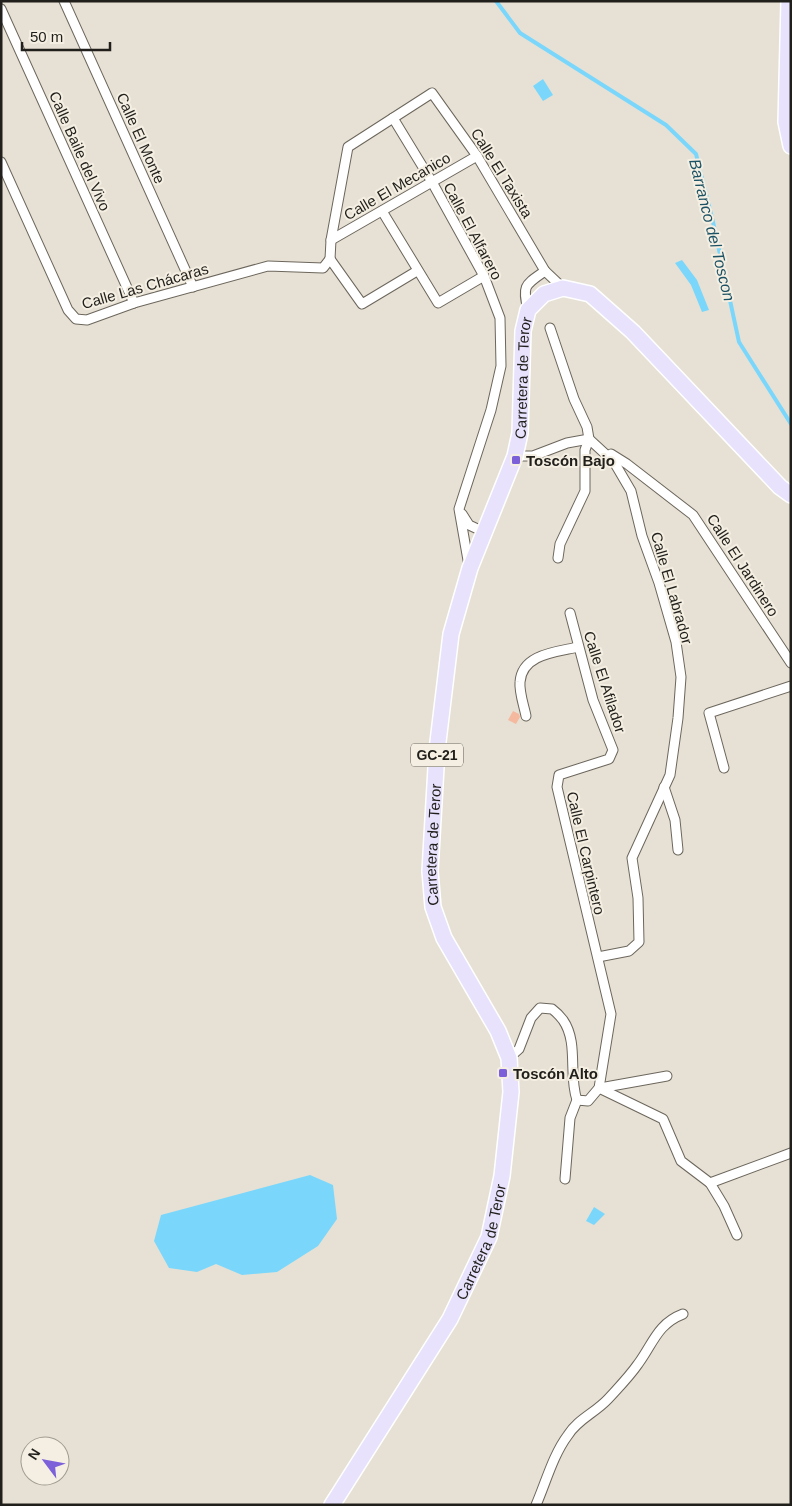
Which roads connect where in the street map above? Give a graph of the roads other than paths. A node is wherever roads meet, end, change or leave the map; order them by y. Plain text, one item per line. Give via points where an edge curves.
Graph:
1 (64, 1) edge
2 (789, 1) edge
3 (1, 9) edge
4 (393, 118) junction
5 (791, 146) edge
6 (478, 156) junction
7 (1, 162) edge
8 (432, 182) junction
9 (382, 211) junction
10 (331, 240) junction
11 (330, 259) junction
12 (417, 270) junction
13 (545, 271) junction
14 (484, 276) junction
15 (193, 287) junction
16 (563, 288) junction
17 (134, 303) junction
18 (528, 310) junction
19 (550, 328) dead end
20 (589, 439) junction
21 (516, 456) junction
22 (791, 495) edge
23 (459, 509) junction
24 (484, 532) junction
25 (558, 558) dead end
26 (470, 568) junction
27 (570, 613) dead end
28 (578, 647) junction
29 (791, 663) edge
30 (791, 686) edge
31 (526, 716) dead end
32 (609, 759) joint
33 (724, 768) dead end
34 (664, 786) junction
35 (678, 850) dead end
36 (598, 958) junction
37 (508, 1058) junction
38 (667, 1076) dead end
39 (599, 1088) junction
40 (577, 1100) junction
41 (791, 1153) edge
42 (565, 1180) dead end
43 (710, 1183) junction
44 (737, 1235) dead end
45 (683, 1314) dead end
46 (332, 1505) edge
47 (536, 1505) edge

1 - 15 street, Calle El Monte
2 - 5 main road via 786,122
3 - 17 street, Calle Baile del Vivo
4 - 6 street, Calle El Taxista via 432,93
4 - 8 street, Calle El Alfarero
4 - 10 street via 348,147
6 - 8 street, Calle El Mecanico
6 - 13 street, Calle El Taxista
7 - 17 street, Calle Las Chácaras via 68,310 76,319 87,320
8 - 9 street, Calle El Mecanico
8 - 14 street, Calle El Alfarero
9 - 10 street, Calle El Mecanico
9 - 12 street
10 - 11 street
11 - 12 street via 362,304
11 - 15 street, Calle Las Chácaras via 323,268 268,266
12 - 14 street via 438,303
13 - 16 street, Calle El Taxista
13 - 18 street via 529,282 524,293
14 - 23 street, Calle El Alfarero via 500,318 502,366 492,410
15 - 17 street, Calle Las Chácaras
16 - 18 main road, Carretera de Teror via 544,294
16 - 22 main road via 590,294 633,332
18 - 21 main road, Carretera de Teror / GC-21 via 523,331 520,433
19 - 20 street
20 - 21 street via 566,443 533,456
20 - 25 street via 585,450 585,491 560,544
20 - 29 street, Calle El Jardinero via 693,515
20 - 34 street, Calle El Labrador via 614,462 631,491 676,642 681,677 678,718 670,774
21 - 24 main road, Carretera de Teror / GC-21
23 - 24 street via 469,525
23 - 26 street, Calle El Alfarero
24 - 26 main road, Carretera de Teror / GC-21
26 - 37 main road, Carretera de Teror / GC-21 via 449,644 437,750 431,880 433,907 444,938 498,1031
27 - 28 street, Calle El Afilador
28 - 31 street via 537,657 524,668 520,682
28 - 32 street, Calle El Afilador via 593,700 613,750
30 - 33 street via 709,712
32 - 36 street, Calle El Carpintero via 559,776 557,787
34 - 35 street via 675,820
34 - 36 street, Calle El Labrador via 632,858 638,898 639,942 629,951
36 - 39 street via 611,1014
37 - 40 street via 519,1049 531,1018 540,1008 552,1009 564,1021 572,1044 573,1090
37 - 46 main road, Carretera de Teror / GC-21 via 511,1092 502,1176 489,1237 450,1319
38 - 39 street
39 - 40 street via 588,1101
39 - 43 street via 663,1119 681,1161
40 - 42 street via 570,1118
41 - 43 street
43 - 44 street
45 - 47 street via 670,1319 656,1334 638,1364 605,1402 576,1424 566,1437

